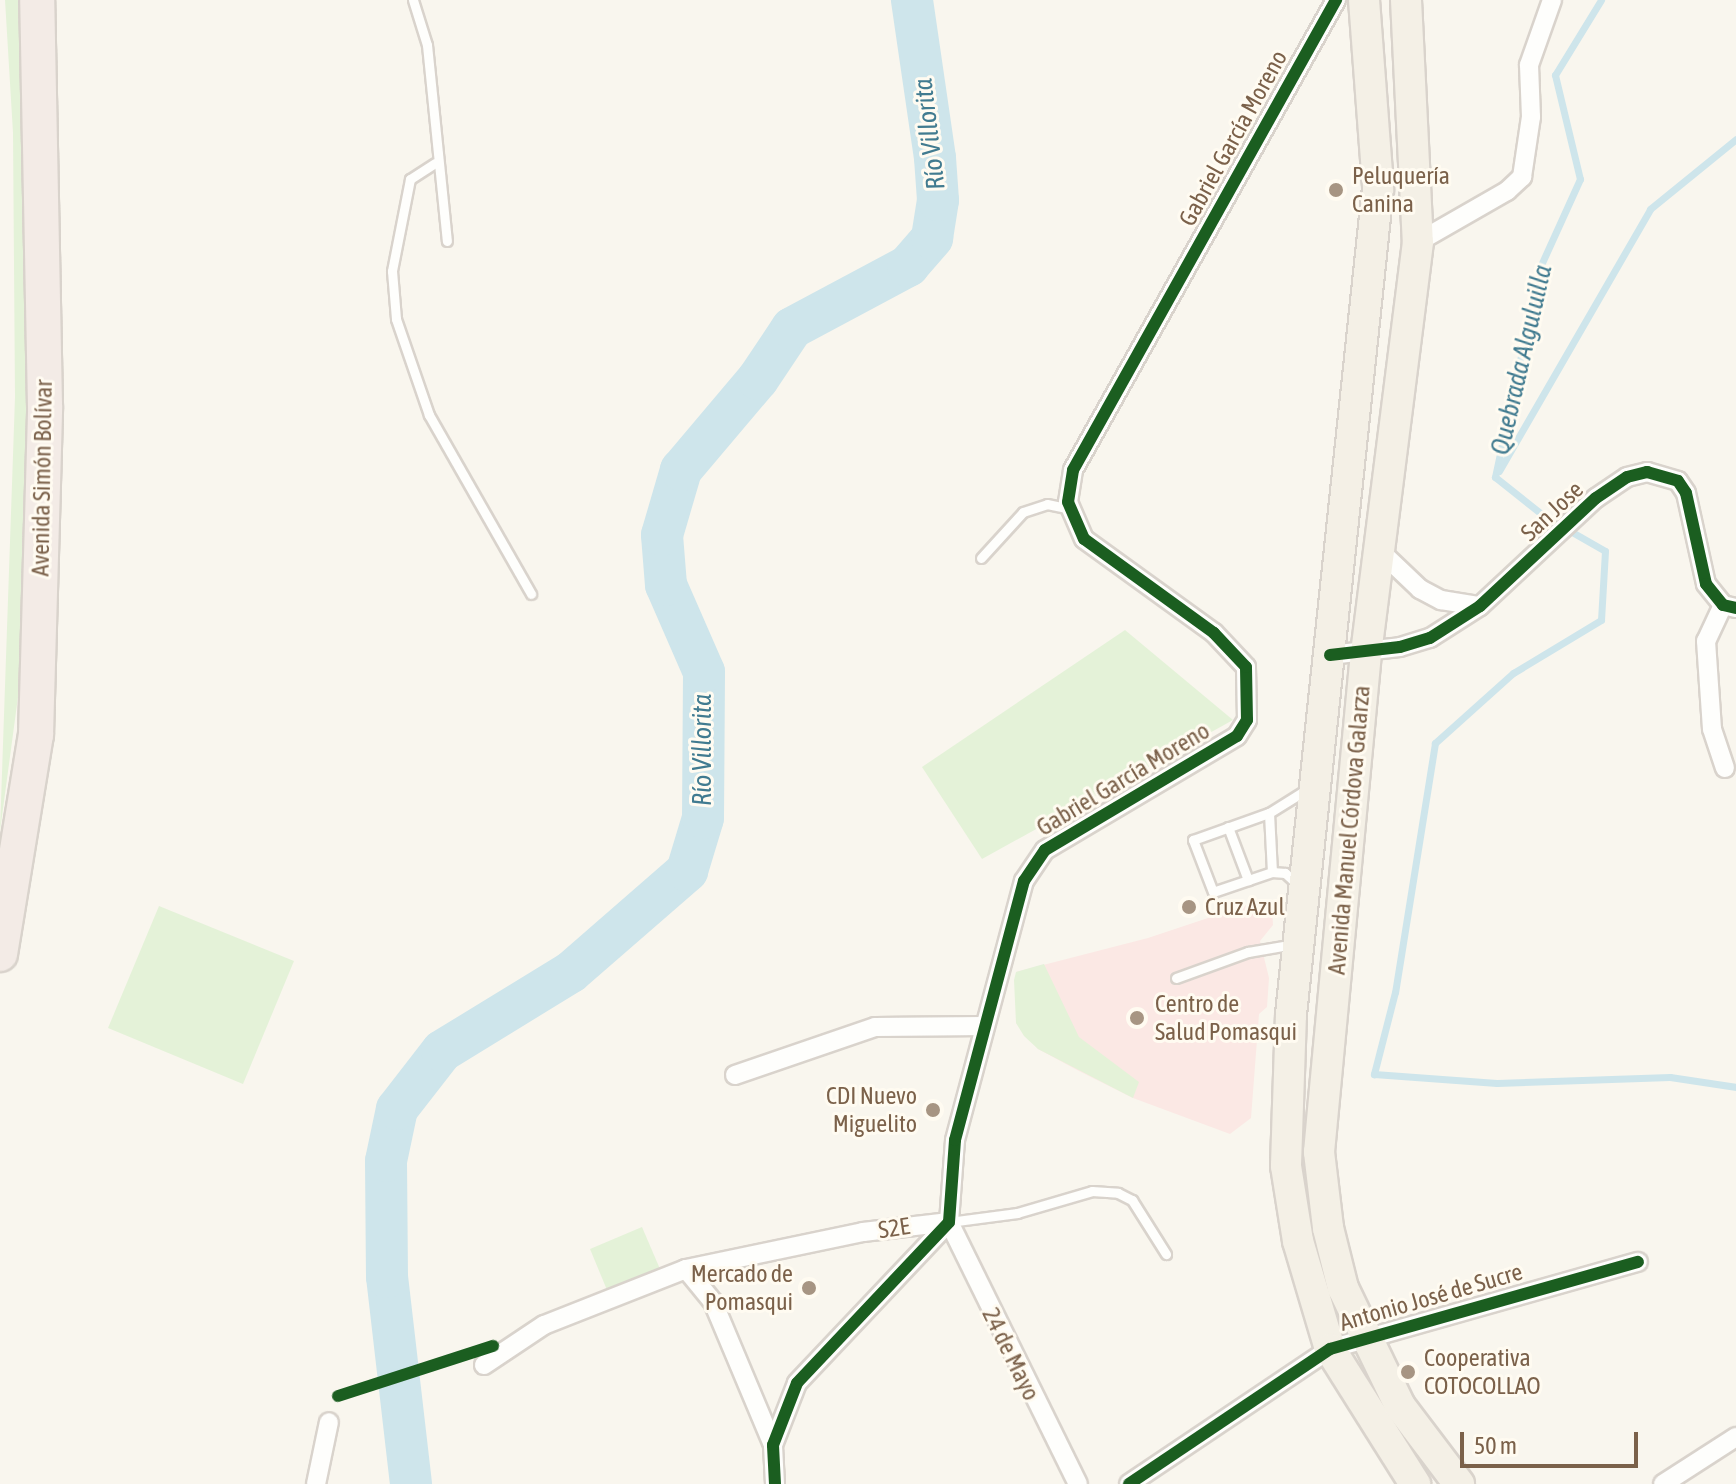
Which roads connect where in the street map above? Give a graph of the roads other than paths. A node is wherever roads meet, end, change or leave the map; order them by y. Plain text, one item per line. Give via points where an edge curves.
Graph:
1 (37, 0) edge
2 (413, 0) edge
3 (1336, 0) edge
4 (1364, 0) edge
5 (1406, 0) edge
6 (1552, 0) edge
7 (435, 163) junction
8 (447, 241) dead end
9 (1418, 242) junction
10 (1071, 509) junction
11 (1379, 550) junction
12 (981, 558) dead end
13 (531, 594) dead end
14 (1480, 606) junction
15 (1730, 606) edge
16 (1366, 653) junction
17 (1330, 655) junction
18 (1725, 768) dead end
19 (1355, 775) junction
20 (1316, 779) junction
21 (1269, 813) junction
22 (1228, 827) junction
23 (1272, 872) junction
24 (1248, 880) junction
25 (1345, 881) junction
26 (1305, 883) junction
27 (1298, 943) junction
28 (0, 954) edge
29 (1176, 978) dead end
30 (985, 1026) junction
31 (735, 1075) dead end
32 (949, 1222) junction
33 (1166, 1254) dead end
34 (1638, 1262) dead end
35 (686, 1269) junction
36 (1365, 1339) junction
37 (1330, 1349) junction
38 (484, 1365) dead end
39 (329, 1422) dead end
40 (1736, 1437) edge
41 (773, 1445) junction
42 (316, 1484) edge
43 (775, 1484) edge
44 (1078, 1484) edge
45 (1129, 1484) edge
46 (1415, 1484) edge
47 (1459, 1484) edge
48 (1663, 1484) edge

1 - 28 highway, Avenida Simón Bolívar via 45,406 36,735 23,840
2 - 7 lane via 427,45
3 - 10 street, Gabriel García Moreno via 1073,470
4 - 17 main road, Avenida Manuel Córdova Galarza via 1378,188
5 - 9 main road, Avenida Manuel Córdova Galarza
6 - 9 street via 1533,44 1522,177
7 - 8 lane
7 - 13 lane via 410,179 392,271 396,319 429,415
9 - 11 main road, Avenida Manuel Córdova Galarza
10 - 12 lane via 1047,504 1023,512
10 - 30 street, Gabriel García Moreno via 1084,539 1214,633 1246,667 1247,720 1237,736 1045,850 1024,881
11 - 14 street via 1420,589 1441,600
11 - 16 main road, Avenida Manuel Córdova Galarza
14 - 15 street, San Jose via 1596,498 1627,477 1647,472 1678,481 1686,493 1706,584
14 - 16 street, San Jose via 1430,638
15 - 18 street via 1706,641 1712,729
16 - 17 street, San Jose
16 - 19 main road, Avenida Manuel Córdova Galarza
17 - 20 main road, Avenida Manuel Córdova Galarza
19 - 20 main road
19 - 25 main road, Avenida Manuel Córdova Galarza
20 - 21 lane
20 - 26 main road, Avenida Manuel Córdova Galarza
21 - 22 lane
21 - 23 lane
22 - 24 lane
22 - 24 lane via 1193,840 1213,892
23 - 24 lane
23 - 26 lane
25 - 26 main road
25 - 36 main road, Avenida Manuel Córdova Galarza via 1319,1152 1328,1228 1343,1288
26 - 27 main road, Avenida Manuel Córdova Galarza
27 - 29 lane via 1248,952
27 - 37 main road, Avenida Manuel Córdova Galarza via 1286,1166 1298,1241
30 - 31 street via 875,1027
30 - 32 street, Gabriel García Moreno via 955,1140
32 - 33 lane, S2E via 1017,1213 1092,1191 1118,1193 1132,1200
32 - 35 street, S2E via 863,1232
32 - 41 street via 797,1383
32 - 44 street, 24 de Mayo
34 - 36 street, Antonio José de Sucre
35 - 38 street, S2E via 544,1325
35 - 41 street via 713,1302
36 - 37 street, Antonio José de Sucre
36 - 47 main road, Avenida Manuel Córdova Galarza via 1400,1406
37 - 45 street, Antonio José de Sucre
37 - 46 main road, Avenida Manuel Córdova Galarza
39 - 42 street
40 - 48 street
41 - 43 street

